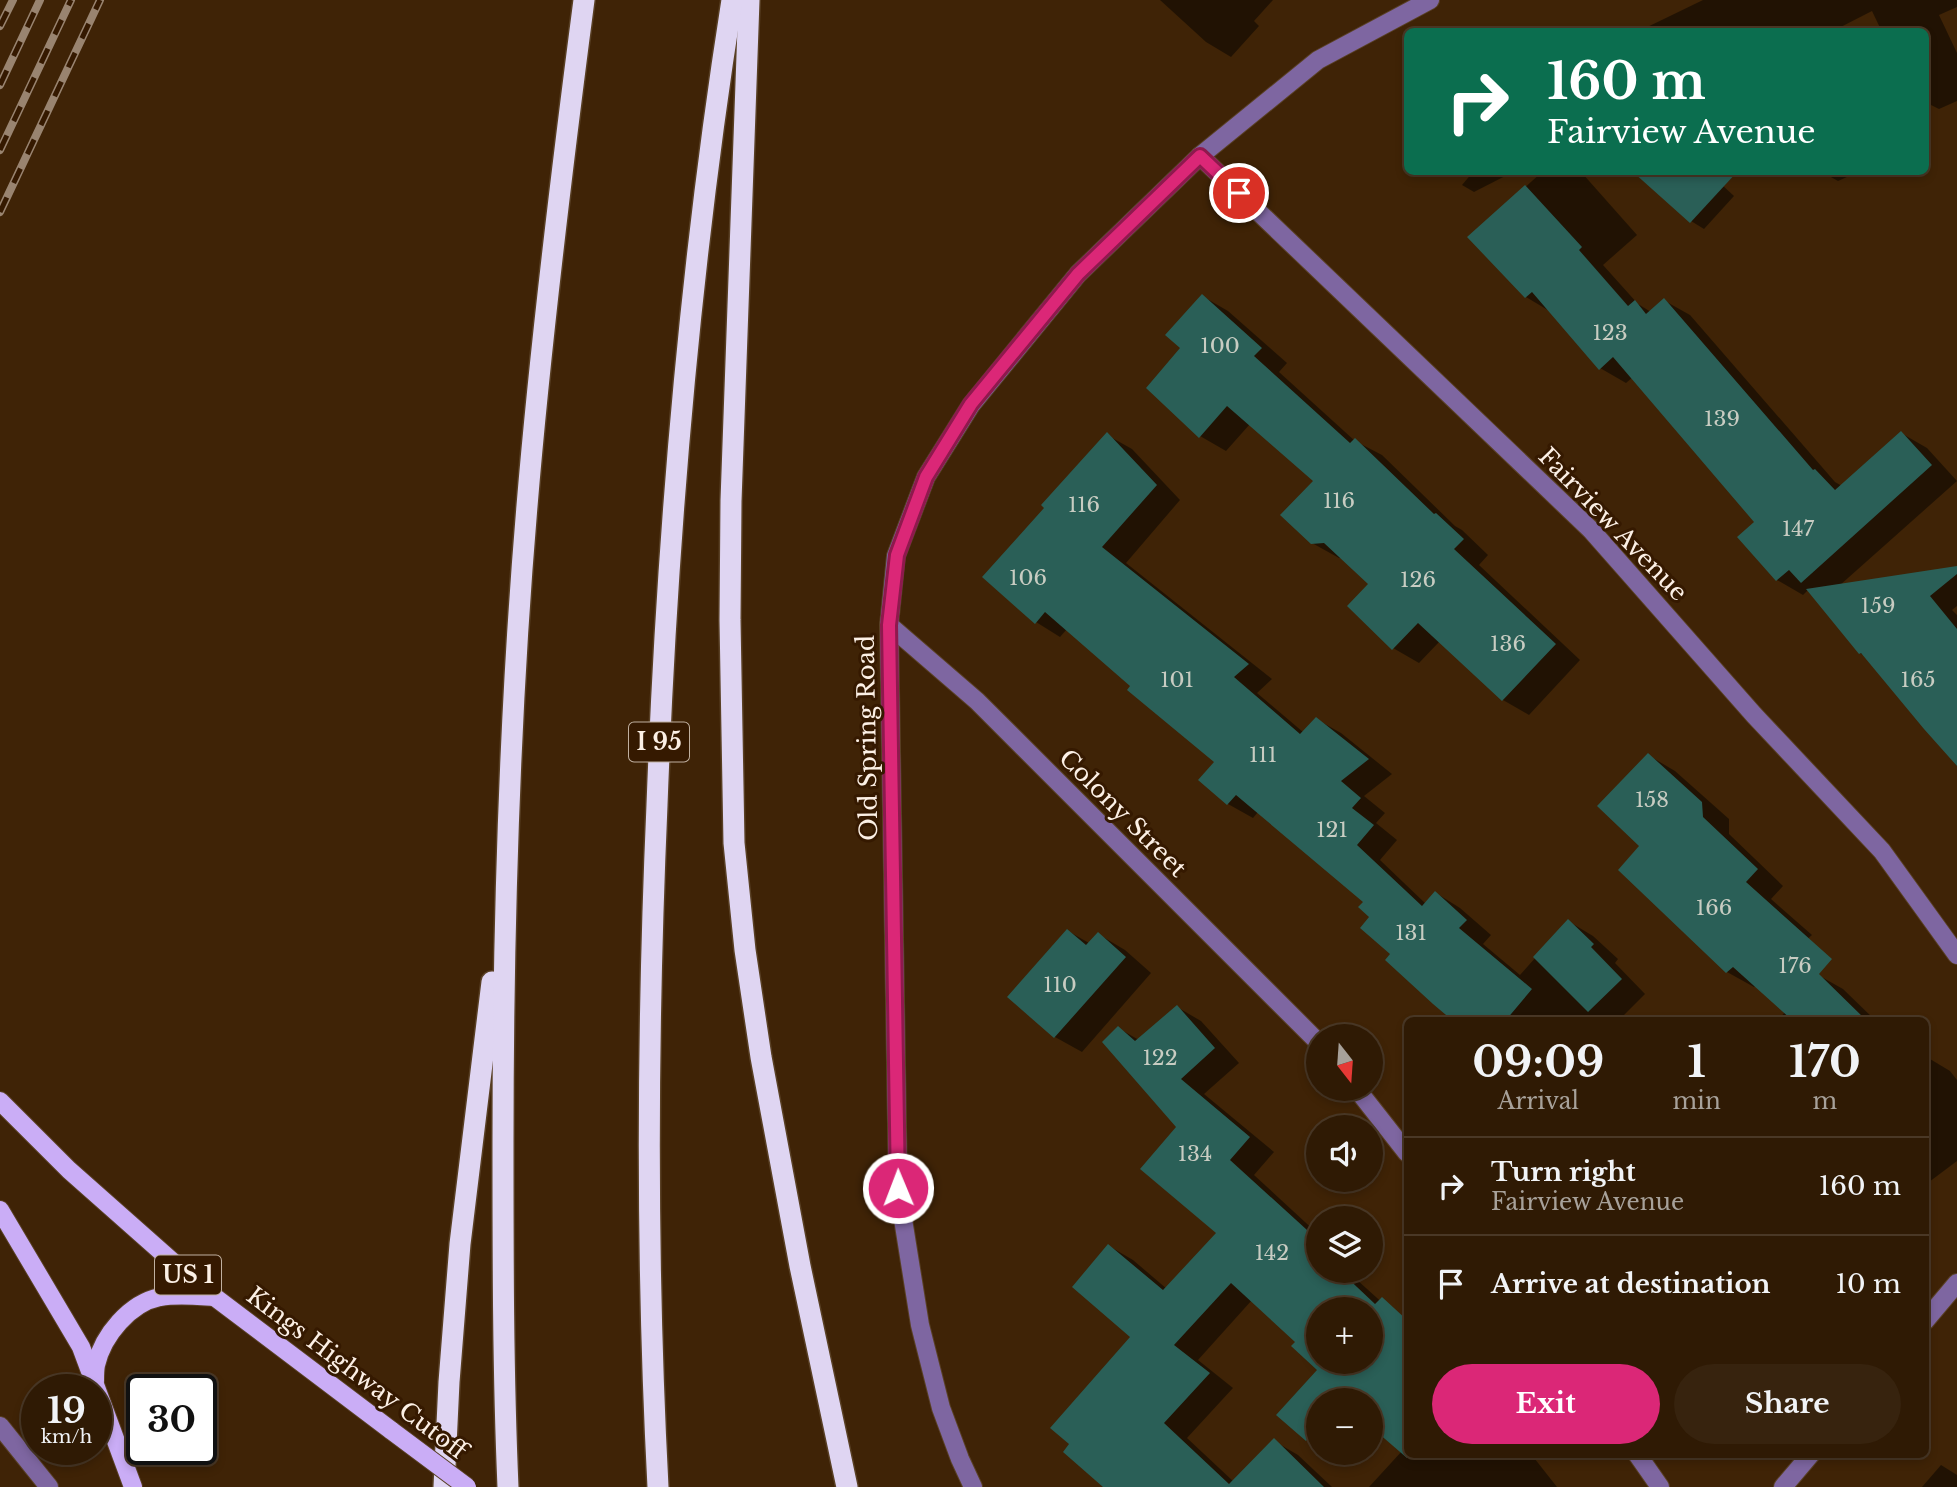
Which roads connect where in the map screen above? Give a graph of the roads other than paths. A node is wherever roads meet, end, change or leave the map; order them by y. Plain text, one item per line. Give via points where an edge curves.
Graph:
1 (584, 0) edge
2 (732, 0) edge
3 (749, 0) edge
4 (1430, 0) edge
5 (1200, 156) junction
6 (889, 625) junction
7 (506, 866) junction
8 (1957, 955) edge
9 (1306, 1030) edge
10 (0, 1101) edge
11 (1366, 1101) edge
12 (1404, 1149) edge
13 (0, 1210) edge
14 (1957, 1283) edge
15 (214, 1297) junction
16 (1929, 1316) edge
17 (91, 1374) edge
18 (96, 1374) edge
19 (0, 1426) edge
20 (112, 1430) edge
21 (1640, 1458) edge
22 (1808, 1458) edge
23 (49, 1487) edge
24 (133, 1487) edge
25 (444, 1487) edge
26 (467, 1487) edge
27 (508, 1487) edge
28 (658, 1487) edge
29 (847, 1487) edge
30 (973, 1487) edge
31 (1660, 1487) edge
32 (1783, 1487) edge

1 - 7 highway via 543,332 527,510
2 - 28 highway, I 95 via 685,381 660,730 649,1081
3 - 29 highway via 731,501 734,843 761,1057
4 - 5 street, Old Spring Road via 1318,60
5 - 6 street, Old Spring Road via 1078,274 971,404 926,477 901,542
5 - 8 street, Fairview Avenue via 1591,530 1882,851
6 - 9 street, Colony Street via 977,701
6 - 30 street, Old Spring Road via 898,1188 920,1325 941,1408
7 - 25 highway via 460,1244
7 - 27 highway via 503,1235
10 - 15 main road, Kings Highway Cutoff / US 1 via 69,1170
11 - 12 street
13 - 17 main road via 81,1347
14 - 16 street
15 - 18 main road via 160,1297 142,1303 106,1340
15 - 26 main road, Kings Highway Cutoff / US 1, bridge
19 - 23 street
20 - 24 main road
21 - 31 street
22 - 32 street

